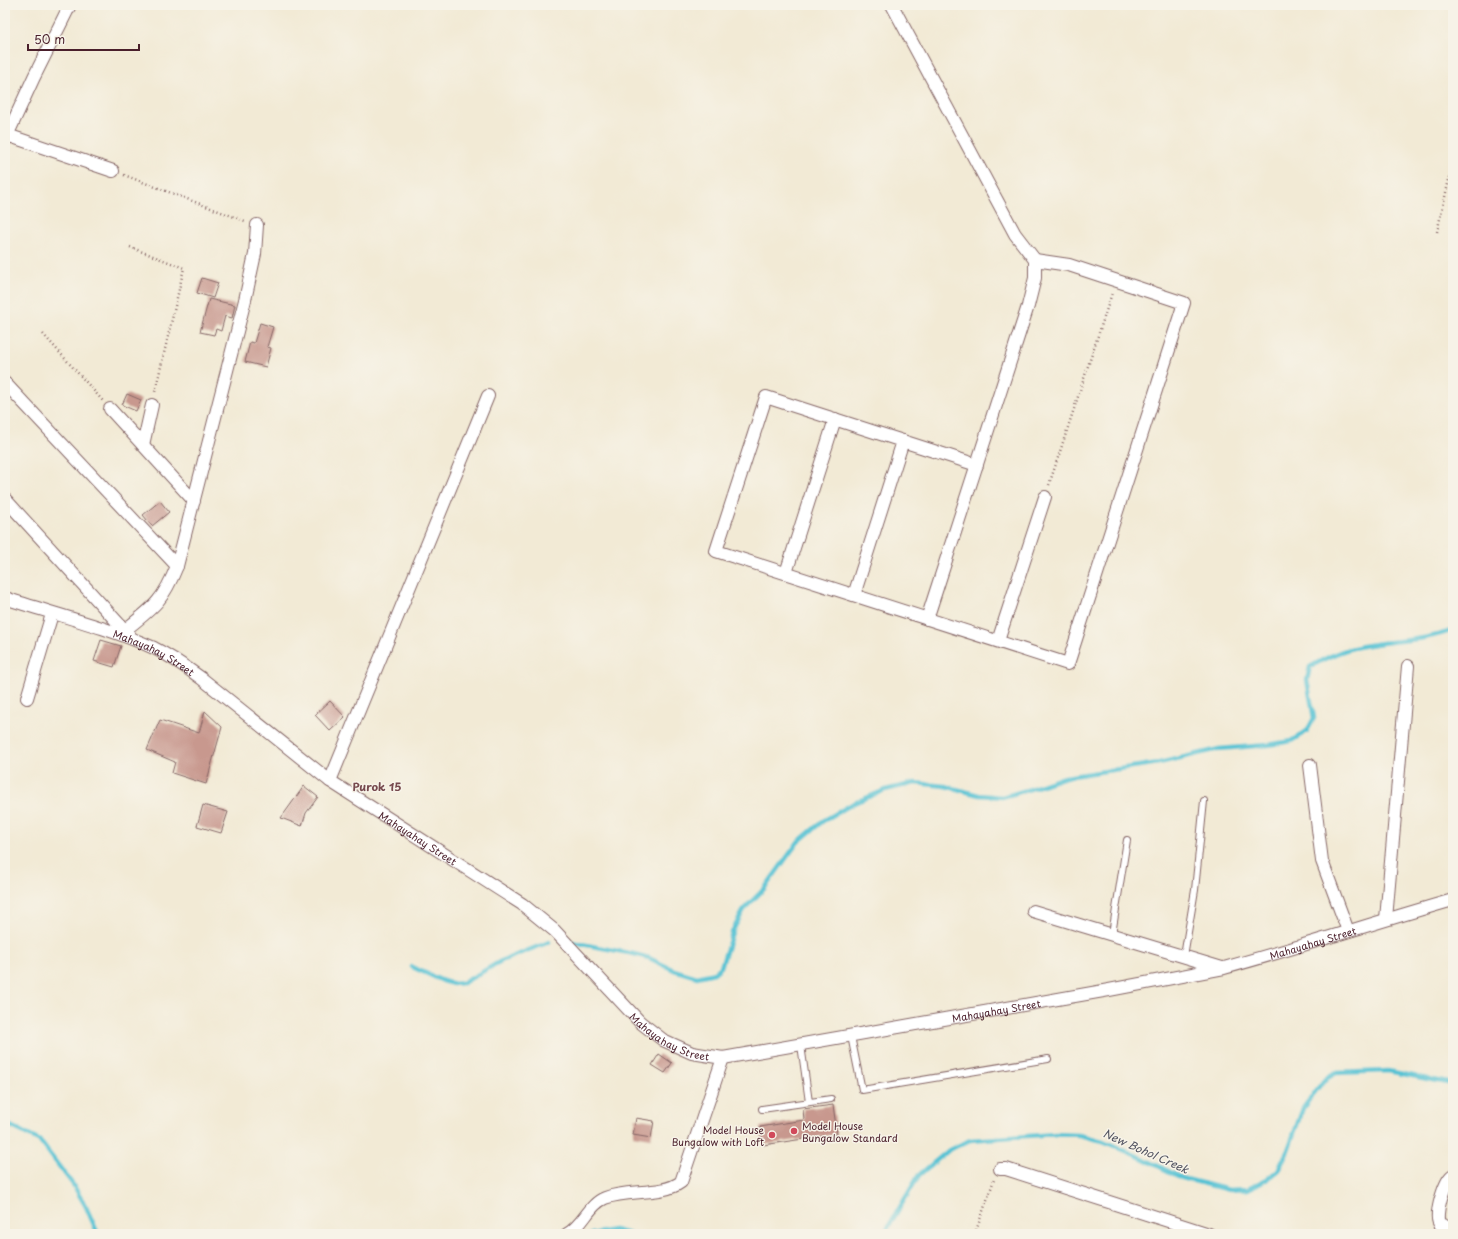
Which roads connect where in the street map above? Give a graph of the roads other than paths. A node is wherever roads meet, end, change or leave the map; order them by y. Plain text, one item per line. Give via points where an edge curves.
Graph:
1 (70, 5) edge
2 (892, 5) edge
3 (6, 138) edge
4 (113, 171) road end
5 (257, 225) road end
6 (1035, 260) junction
7 (5, 383) edge
8 (488, 396) dead end
9 (152, 404) road end
10 (110, 409) road end
11 (835, 419) junction
12 (903, 441) junction
13 (143, 445) junction
14 (977, 465) junction
15 (1045, 497) road end
16 (5, 499) edge
17 (194, 501) junction
18 (177, 566) junction
19 (786, 573) junction
20 (854, 595) junction
21 (5, 598) edge
22 (52, 614) junction
23 (927, 618) junction
24 (125, 630) junction
25 (134, 640) junction
26 (998, 641) junction
27 (1408, 666) dead end
28 (27, 698) dead end
29 (1310, 765) dead end
30 (330, 781) junction
31 (1204, 801) dead end
32 (1127, 840) dead end
33 (1453, 900) edge
34 (1033, 911) dead end
35 (1386, 919) junction
36 (1348, 932) junction
37 (1112, 934) junction
38 (1184, 956) junction
39 (1224, 968) junction
40 (851, 1036) junction
41 (801, 1045) junction
42 (723, 1058) junction
43 (1048, 1059) dead end
44 (831, 1098) dead end
45 (809, 1102) junction
46 (762, 1109) dead end
47 (1000, 1169) road end
48 (1453, 1175) edge
49 (1453, 1229) edge
50 (568, 1234) edge
51 (1209, 1234) edge

1 - 3 street
2 - 6 street via 1015,234
3 - 4 street
5 - 17 street via 255,254 248,288
6 - 14 street via 1032,290
6 - 26 street via 1070,265 1184,303 1068,664
7 - 18 street
8 - 30 street
9 - 13 street
10 - 13 street
11 - 12 street
11 - 19 street
11 - 19 street via 766,397 716,551
12 - 14 street
12 - 20 street
13 - 17 street
14 - 23 street
15 - 26 street
16 - 24 street
17 - 18 street
18 - 24 street via 164,595 156,605
19 - 20 street
20 - 23 street
21 - 22 street, Mahayahay Street
22 - 25 street, Mahayahay Street
22 - 28 street
23 - 26 street
24 - 25 street
25 - 30 street, Mahayahay Street via 156,649 201,678
27 - 35 street
29 - 36 street via 1322,862
30 - 42 street, Mahayahay Street via 538,916 640,1022 663,1040 692,1053
31 - 38 lane via 1198,870
32 - 37 lane
33 - 35 street, Mahayahay Street
34 - 37 street
35 - 36 street, Mahayahay Street
36 - 39 street, Mahayahay Street
37 - 38 street
38 - 39 street
39 - 40 street, Mahayahay Street
40 - 41 street, Mahayahay Street
40 - 43 lane via 862,1090
41 - 42 street, Mahayahay Street
41 - 45 lane
42 - 50 street via 681,1182 668,1188 603,1198 579,1226
44 - 45 lane
45 - 46 lane
47 - 51 street
48 - 49 street via 1447,1180 1436,1217 1440,1224

